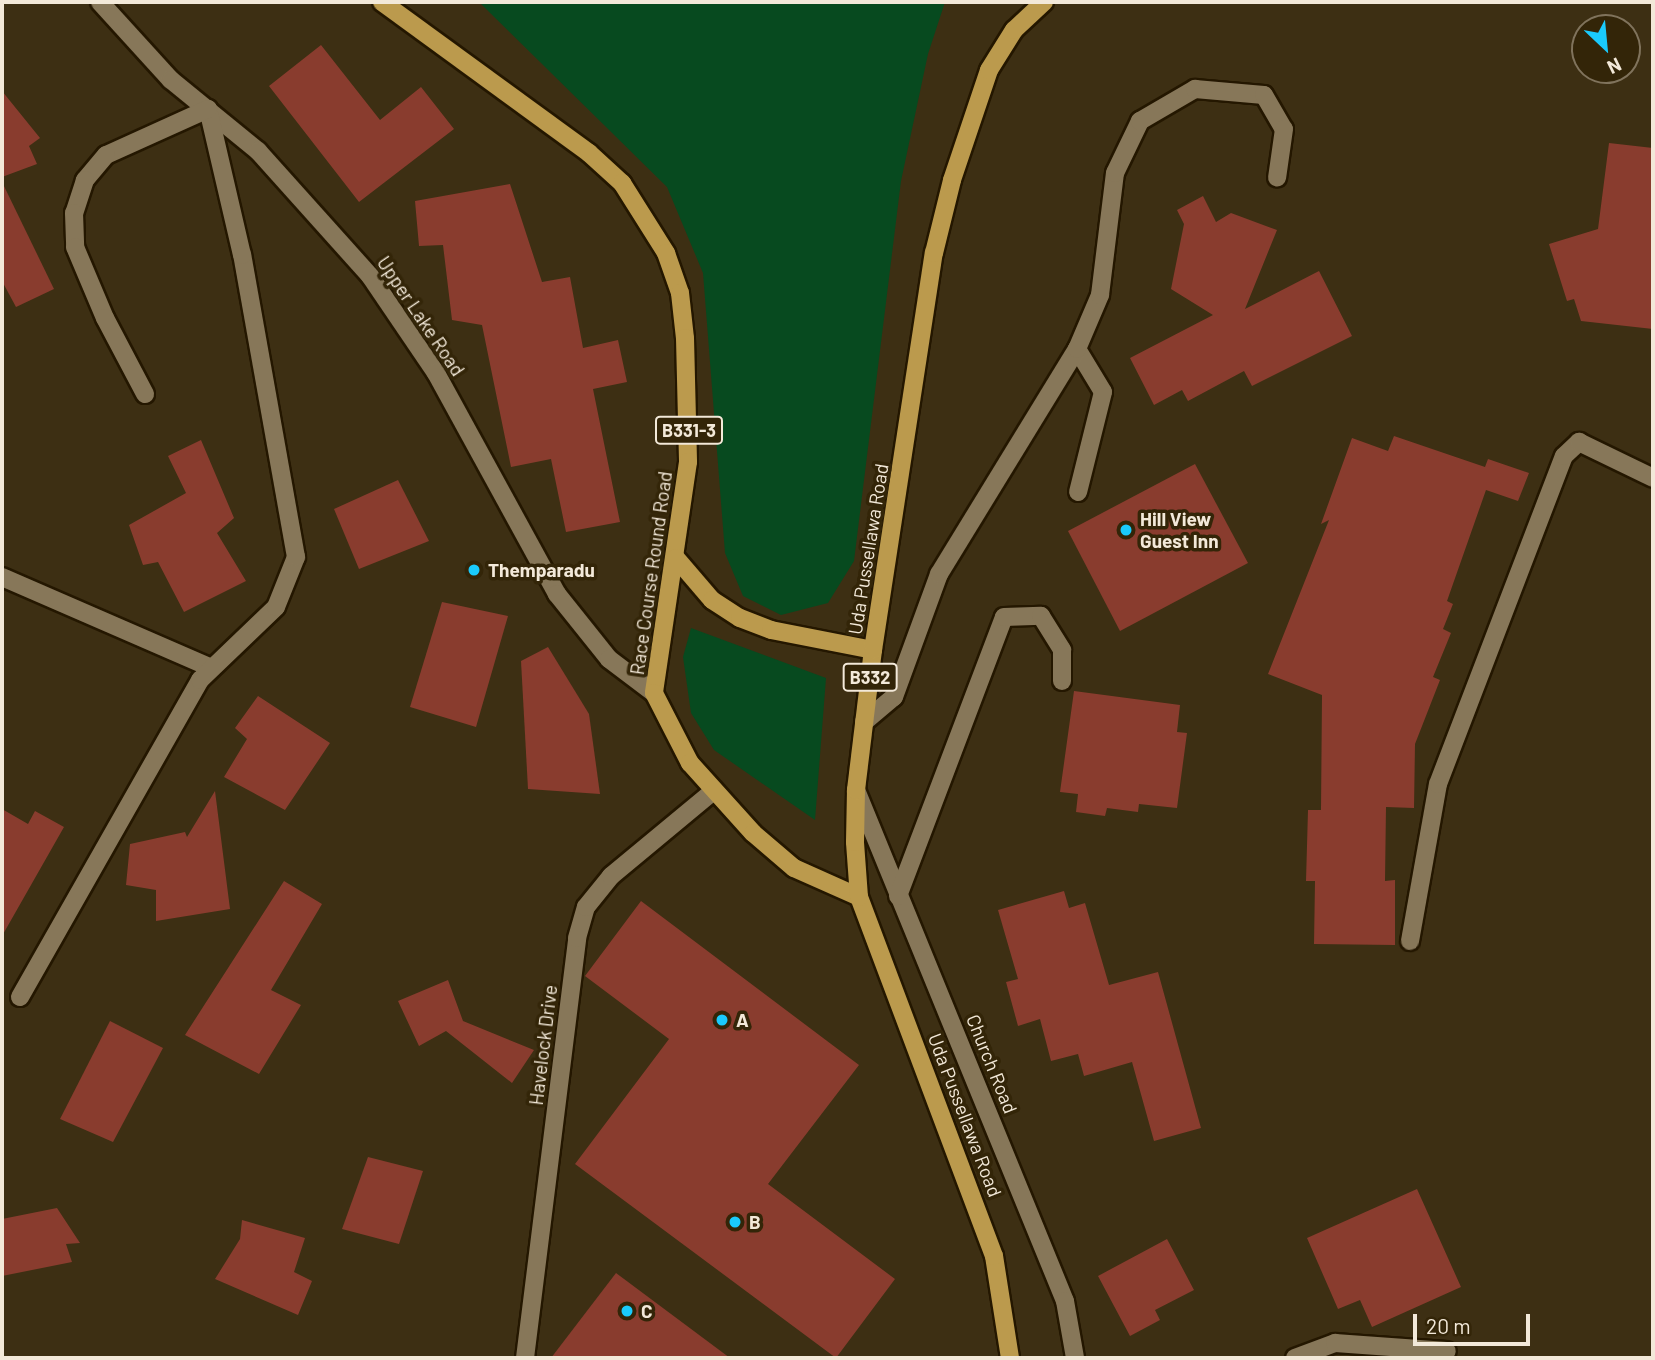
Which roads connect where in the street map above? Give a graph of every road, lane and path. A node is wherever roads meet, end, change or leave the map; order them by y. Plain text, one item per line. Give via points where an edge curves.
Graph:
1 (100, 2) edge
2 (382, 2) edge
3 (1044, 2) edge
4 (208, 109) junction
5 (1277, 178) dead end
6 (1077, 349) junction
7 (145, 394) dead end
8 (1653, 478) edge
9 (1078, 492) dead end
10 (676, 558) junction
11 (2, 577) edge
12 (873, 650) junction
13 (209, 667) junction
14 (1062, 681) dead end
15 (654, 693) junction
16 (864, 722) junction
17 (856, 790) junction
18 (712, 792) junction
19 (898, 896) junction
20 (859, 897) junction
21 (1410, 942) dead end
22 (20, 997) dead end
23 (1447, 1351) dead end
24 (525, 1358) edge
25 (1010, 1358) edge
26 (1075, 1358) edge
27 (1295, 1358) edge

1 - 4 street, Upper Lake Road via 172,80
2 - 10 main road, Race Course Round Road / B331-3 via 589,153 622,183 666,253 680,293 689,393 688,463
3 - 12 main road, Uda Pussellawa Road / B332 via 1014,30 989,70 952,180 934,253
4 - 7 street via 106,155 85,180 74,213 75,247
4 - 13 street via 243,255 296,557 276,607
4 - 15 street, Upper Lake Road via 291,184 370,276 436,373 558,594 609,659
5 - 6 street via 1283,129 1264,95 1195,89 1140,121 1115,173 1100,295
6 - 9 street via 1103,392
6 - 16 street via 939,574 894,697
8 - 21 street via 1579,442 1564,456 1438,784
10 - 12 main road via 712,600 740,618
10 - 15 main road, Race Course Round Road / B331-3
11 - 13 street
12 - 16 main road, Uda Pussellawa Road / B332
13 - 22 street
14 - 19 street via 1062,650 1041,616 1004,618
15 - 18 main road, Race Course Round Road via 678,743
16 - 17 main road, Uda Pussellawa Road / B332
17 - 19 street, Church Road
17 - 20 main road, Uda Pussellawa Road / B332
18 - 20 main road, Race Course Round Road via 794,868
18 - 24 street, Havelock Drive via 611,876 586,906 577,938
19 - 26 street, Church Road via 1065,1301
20 - 25 main road, Uda Pussellawa Road / B332 via 994,1256
23 - 27 street via 1335,1343

